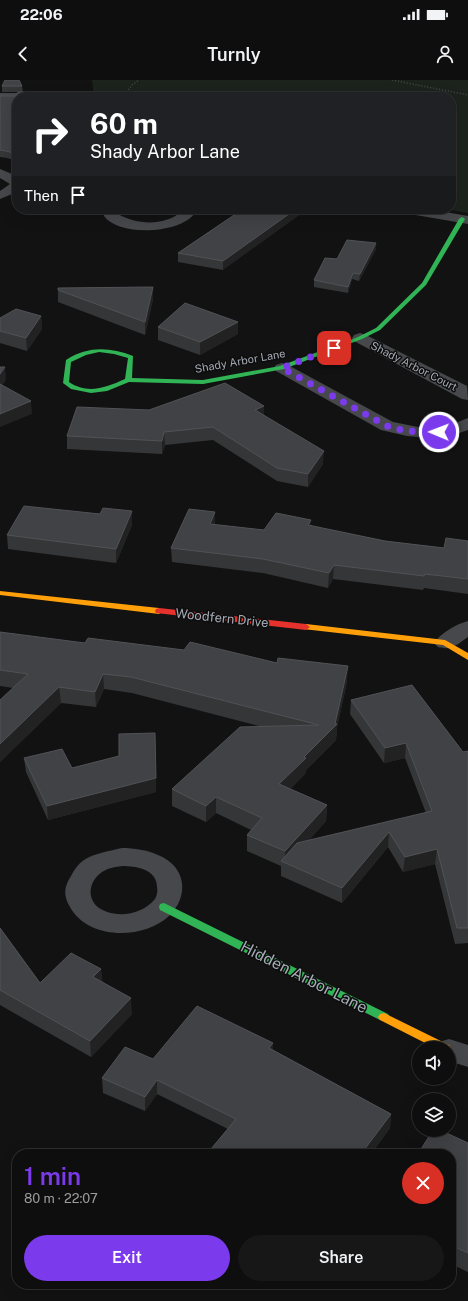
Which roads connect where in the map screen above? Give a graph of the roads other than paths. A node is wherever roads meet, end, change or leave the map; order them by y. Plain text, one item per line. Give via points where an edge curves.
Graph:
1 (0, 97) edge
2 (12, 97) edge
3 (0, 173) edge
4 (12, 177) edge
5 (12, 190) edge
6 (0, 196) edge
7 (111, 214) edge
8 (187, 214) edge
9 (434, 214) edge
10 (465, 219) edge
11 (360, 338) junction
12 (282, 368) junction
13 (128, 380) junction
14 (468, 395) edge
15 (468, 423) edge
16 (0, 593) edge
17 (468, 627) edge
18 (445, 643) junction
19 (468, 657) edge
20 (164, 907) dead end
21 (431, 1041) edge
22 (456, 1052) edge
23 (468, 1056) edge

1 - 2 street
3 - 4 street
5 - 6 street
7 - 8 street via 117,220 132,225 152,226 176,222
9 - 10 street
10 - 11 street, Shady Arbor Lane via 424,284 378,329
11 - 12 street, Shady Arbor Lane
11 - 14 street, Shady Arbor Court
12 - 13 street, Shady Arbor Lane via 203,382
12 - 15 street via 387,426 406,431 450,432
13 - 13 street, Shady Arbor Lane via 131,357 120,352 91,350 77,354 68,361 66,383 73,388 105,390
16 - 18 street, Woodfern Drive
17 - 18 street
18 - 19 street, Woodfern Drive
20 - 21 street, Hidden Arbor Lane
22 - 23 street

